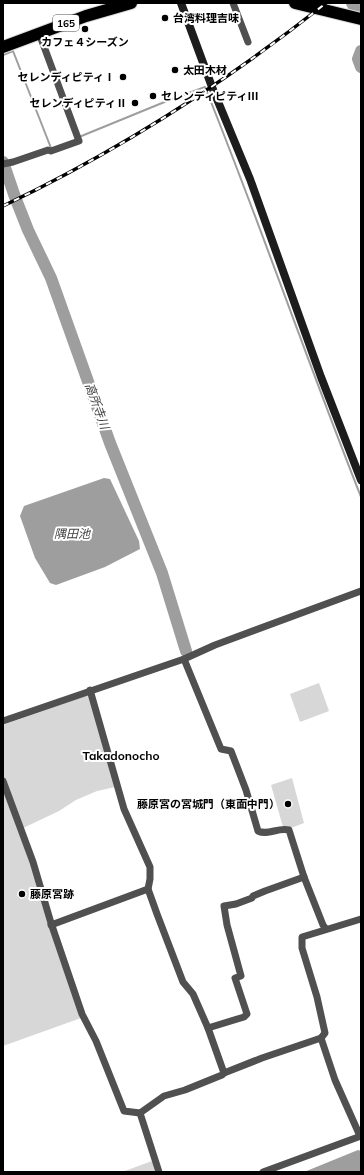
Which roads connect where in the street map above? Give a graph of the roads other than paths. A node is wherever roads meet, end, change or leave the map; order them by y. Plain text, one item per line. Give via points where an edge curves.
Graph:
1 (130, 3) edge
2 (181, 3) edge
3 (234, 3) edge
4 (295, 3) edge
5 (361, 19) edge
6 (39, 33) junction
7 (248, 42) dead end
8 (3, 47) edge
9 (5, 164) edge
10 (361, 480) edge
11 (361, 590) edge
12 (184, 659) junction
13 (90, 690) junction
14 (3, 721) edge
15 (3, 781) edge
16 (304, 877) junction
17 (148, 889) junction
18 (361, 919) edge
19 (52, 925) junction
20 (326, 929) junction
21 (208, 1028) junction
22 (321, 1038) junction
23 (224, 1073) junction
24 (140, 1112) junction
25 (361, 1136) edge
26 (159, 1172) edge
27 (263, 1172) edge

1 - 6 highway, 165
2 - 10 street via 250,179
3 - 7 street
4 - 5 highway
6 - 8 highway, 165
6 - 9 street via 79,141
11 - 12 street
12 - 13 street
12 - 16 street via 221,749 231,751 258,831 262,833 284,828 288,830
13 - 14 street
13 - 17 street via 124,809 150,867
15 - 19 street via 33,862
16 - 20 street
16 - 21 street via 239,903 224,906 241,976 235,978 247,1014
17 - 19 street
17 - 21 street via 183,982 193,994
18 - 20 street
19 - 24 street via 82,1014 99,1048 124,1111
20 - 22 street via 302,937 302,948 325,1032
21 - 23 street
22 - 23 street
22 - 25 street via 335,1080
23 - 24 street via 222,1076 164,1096
24 - 26 street
25 - 27 street

